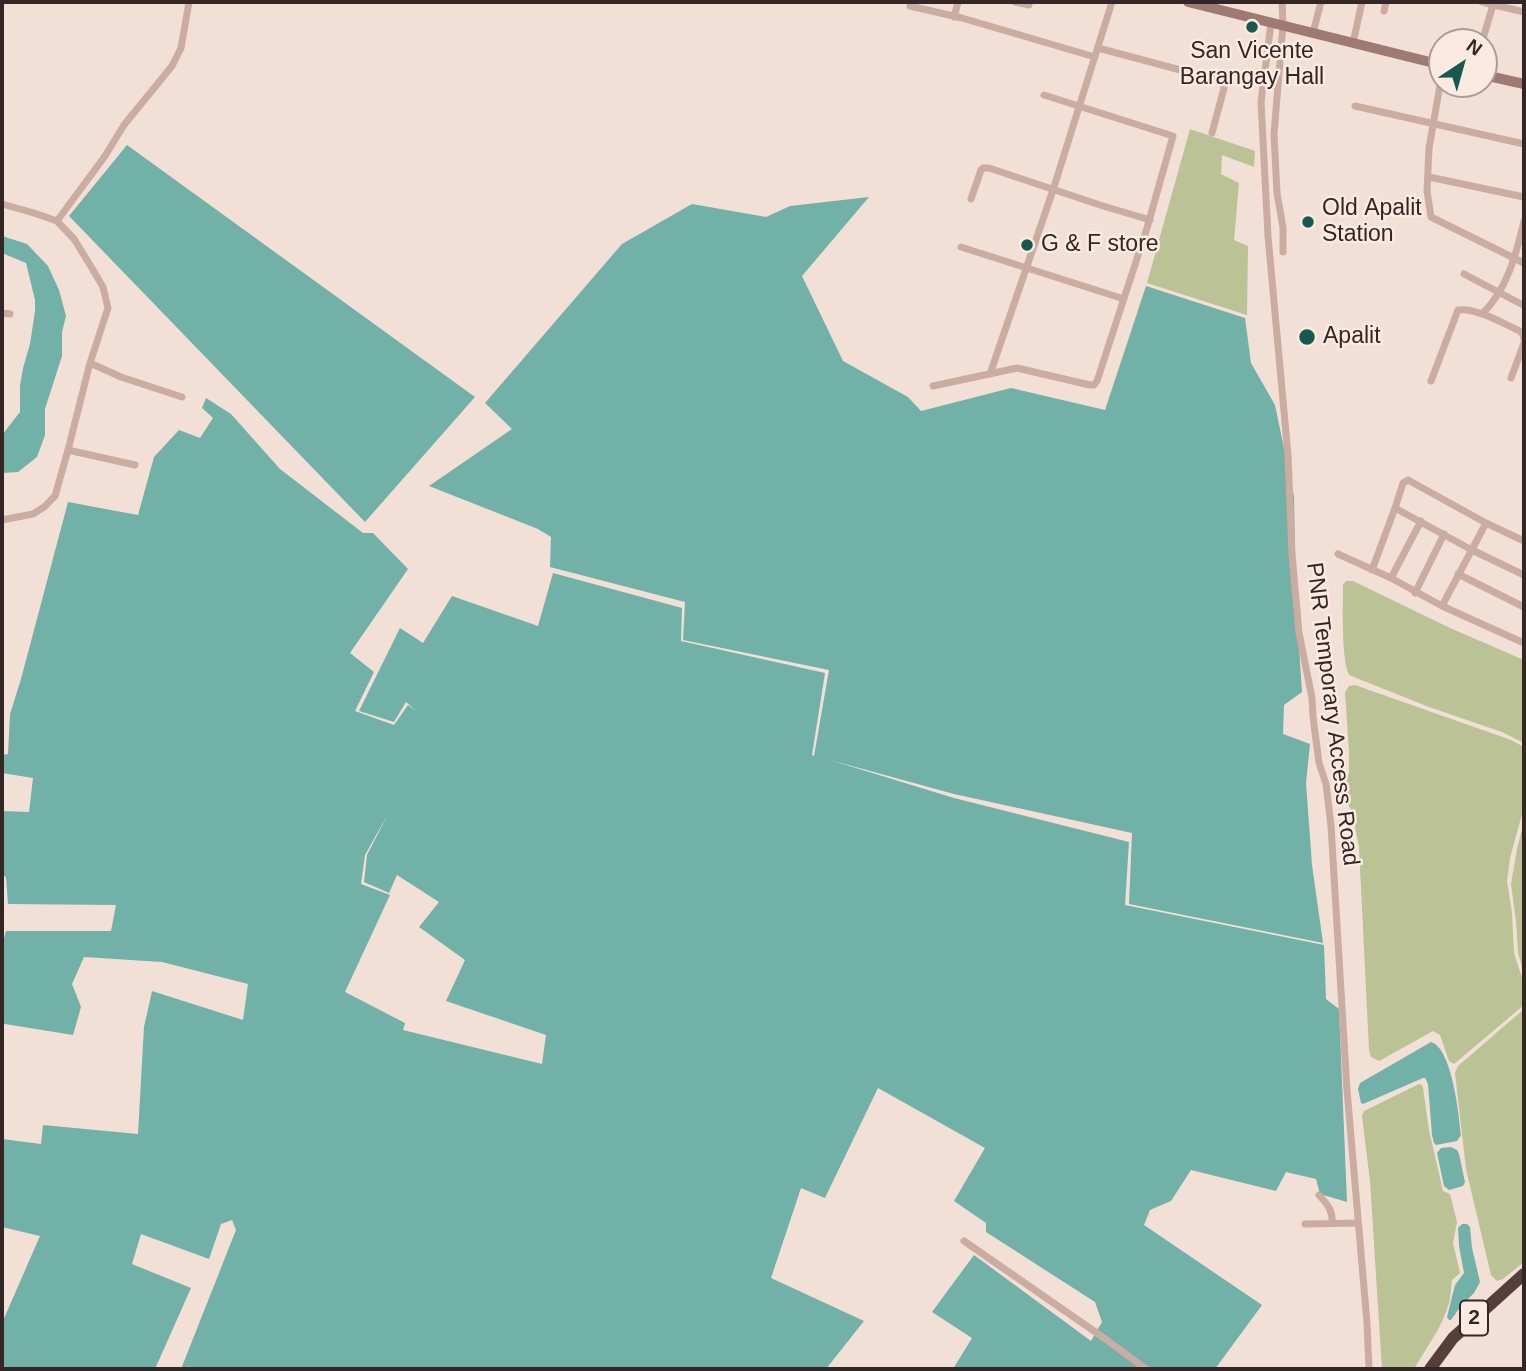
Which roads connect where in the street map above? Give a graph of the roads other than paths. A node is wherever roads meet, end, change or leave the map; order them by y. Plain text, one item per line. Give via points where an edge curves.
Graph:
1 (189, 2) edge
2 (958, 2) edge
3 (1016, 2) edge
4 (1112, 2) edge
5 (1188, 2) edge
6 (1282, 2) edge
7 (1321, 2) edge
8 (1362, 2) edge
9 (1386, 2) edge
10 (1482, 2) edge
11 (1029, 5) dead end
12 (1493, 5) junction
13 (1509, 5) edge
14 (910, 6) dead end
15 (1384, 11) dead end
16 (1524, 12) edge
17 (954, 17) junction
18 (1270, 23) junction
19 (1283, 25) junction
20 (1486, 28) edge
21 (1313, 33) junction
22 (1353, 43) junction
23 (1098, 48) junction
24 (1095, 57) junction
25 (1428, 62) edge
26 (1498, 78) edge
27 (1524, 84) edge
28 (1044, 95) dead end
29 (1438, 98) edge
30 (1080, 106) junction
31 (1355, 106) dead end
32 (1433, 123) junction
33 (1212, 133) dead end
34 (1524, 144) edge
35 (1429, 177) junction
36 (1053, 190) junction
37 (1524, 197) edge
38 (971, 199) dead end
39 (2, 204) edge
40 (1150, 219) junction
41 (57, 221) junction
42 (1524, 221) edge
43 (961, 247) dead end
44 (1283, 253) dead end
45 (1515, 258) junction
46 (1524, 263) edge
47 (1026, 268) junction
48 (1464, 274) dead end
49 (1499, 294) junction
50 (1124, 299) junction
51 (1523, 304) edge
52 (1482, 314) junction
53 (1524, 341) edge
54 (1524, 349) edge
55 (90, 363) junction
56 (990, 374) junction
57 (1511, 379) dead end
58 (1431, 381) dead end
59 (933, 386) dead end
60 (182, 397) dead end
61 (68, 450) junction
62 (135, 465) dead end
63 (1395, 508) junction
64 (2, 520) edge
65 (1421, 521) junction
66 (1486, 523) junction
67 (1444, 534) junction
68 (1524, 541) edge
69 (1470, 549) junction
70 (1338, 554) dead end
71 (1372, 570) junction
72 (1458, 574) junction
73 (1524, 575) edge
74 (1391, 578) junction
75 (1415, 593) junction
76 (1442, 606) junction
77 (1524, 607) edge
78 (1524, 643) edge
79 (1318, 1195) dead end
80 (1332, 1223) junction
81 (1358, 1223) junction
82 (1306, 1224) dead end
83 (964, 1241) dead end
84 (1524, 1273) edge
85 (1146, 1369) edge
86 (1369, 1369) edge
87 (1430, 1369) edge

1 - 41 street via 181,48 172,66
2 - 17 street
3 - 11 street
4 - 23 street
5 - 18 main road
6 - 19 street
7 - 21 street
8 - 22 street
9 - 15 street
10 - 12 street
12 - 13 street
12 - 20 street
13 - 16 street
14 - 17 street
17 - 24 street
18 - 19 main road
18 - 81 street, PNR Temporary Access Road via 1261,102 1268,236 1299,633 1331,826
19 - 21 main road
19 - 44 street via 1274,134
21 - 22 main road
22 - 25 main road
23 - 24 street
23 - 33 street via 1218,80 1224,88
24 - 30 street
26 - 27 main road
28 - 30 street
29 - 32 street
30 - 36 street
30 - 40 street via 1173,136
31 - 32 street
32 - 34 street
32 - 35 street
35 - 37 street
35 - 45 street via 1431,217
36 - 38 street via 983,167
36 - 40 street
36 - 47 street
39 - 41 street
40 - 50 street
41 - 55 street via 74,239 103,287 108,308
42 - 45 street
43 - 47 street
45 - 46 street
45 - 49 street
47 - 50 street
47 - 56 street
48 - 49 street
49 - 51 street
49 - 52 street
50 - 56 street via 1094,385 1017,368
52 - 53 street via 1518,330
52 - 58 street via 1458,310
53 - 54 street
54 - 57 street
55 - 60 street
55 - 61 street
56 - 59 street
61 - 62 street
61 - 64 street via 55,496 33,514
63 - 65 street
63 - 66 street via 1408,480
63 - 71 street
65 - 67 street
65 - 74 street
66 - 68 street
66 - 69 street
67 - 69 street
67 - 75 street
69 - 72 street
69 - 73 street
70 - 71 street
71 - 74 street
72 - 76 street
72 - 77 street
74 - 75 street
75 - 76 street
76 - 78 street
79 - 80 street via 1330,1208
80 - 81 street
80 - 82 street
81 - 86 street, PNR Temporary Access Road
83 - 85 street
84 - 87 highway, 2 via 1453,1338

